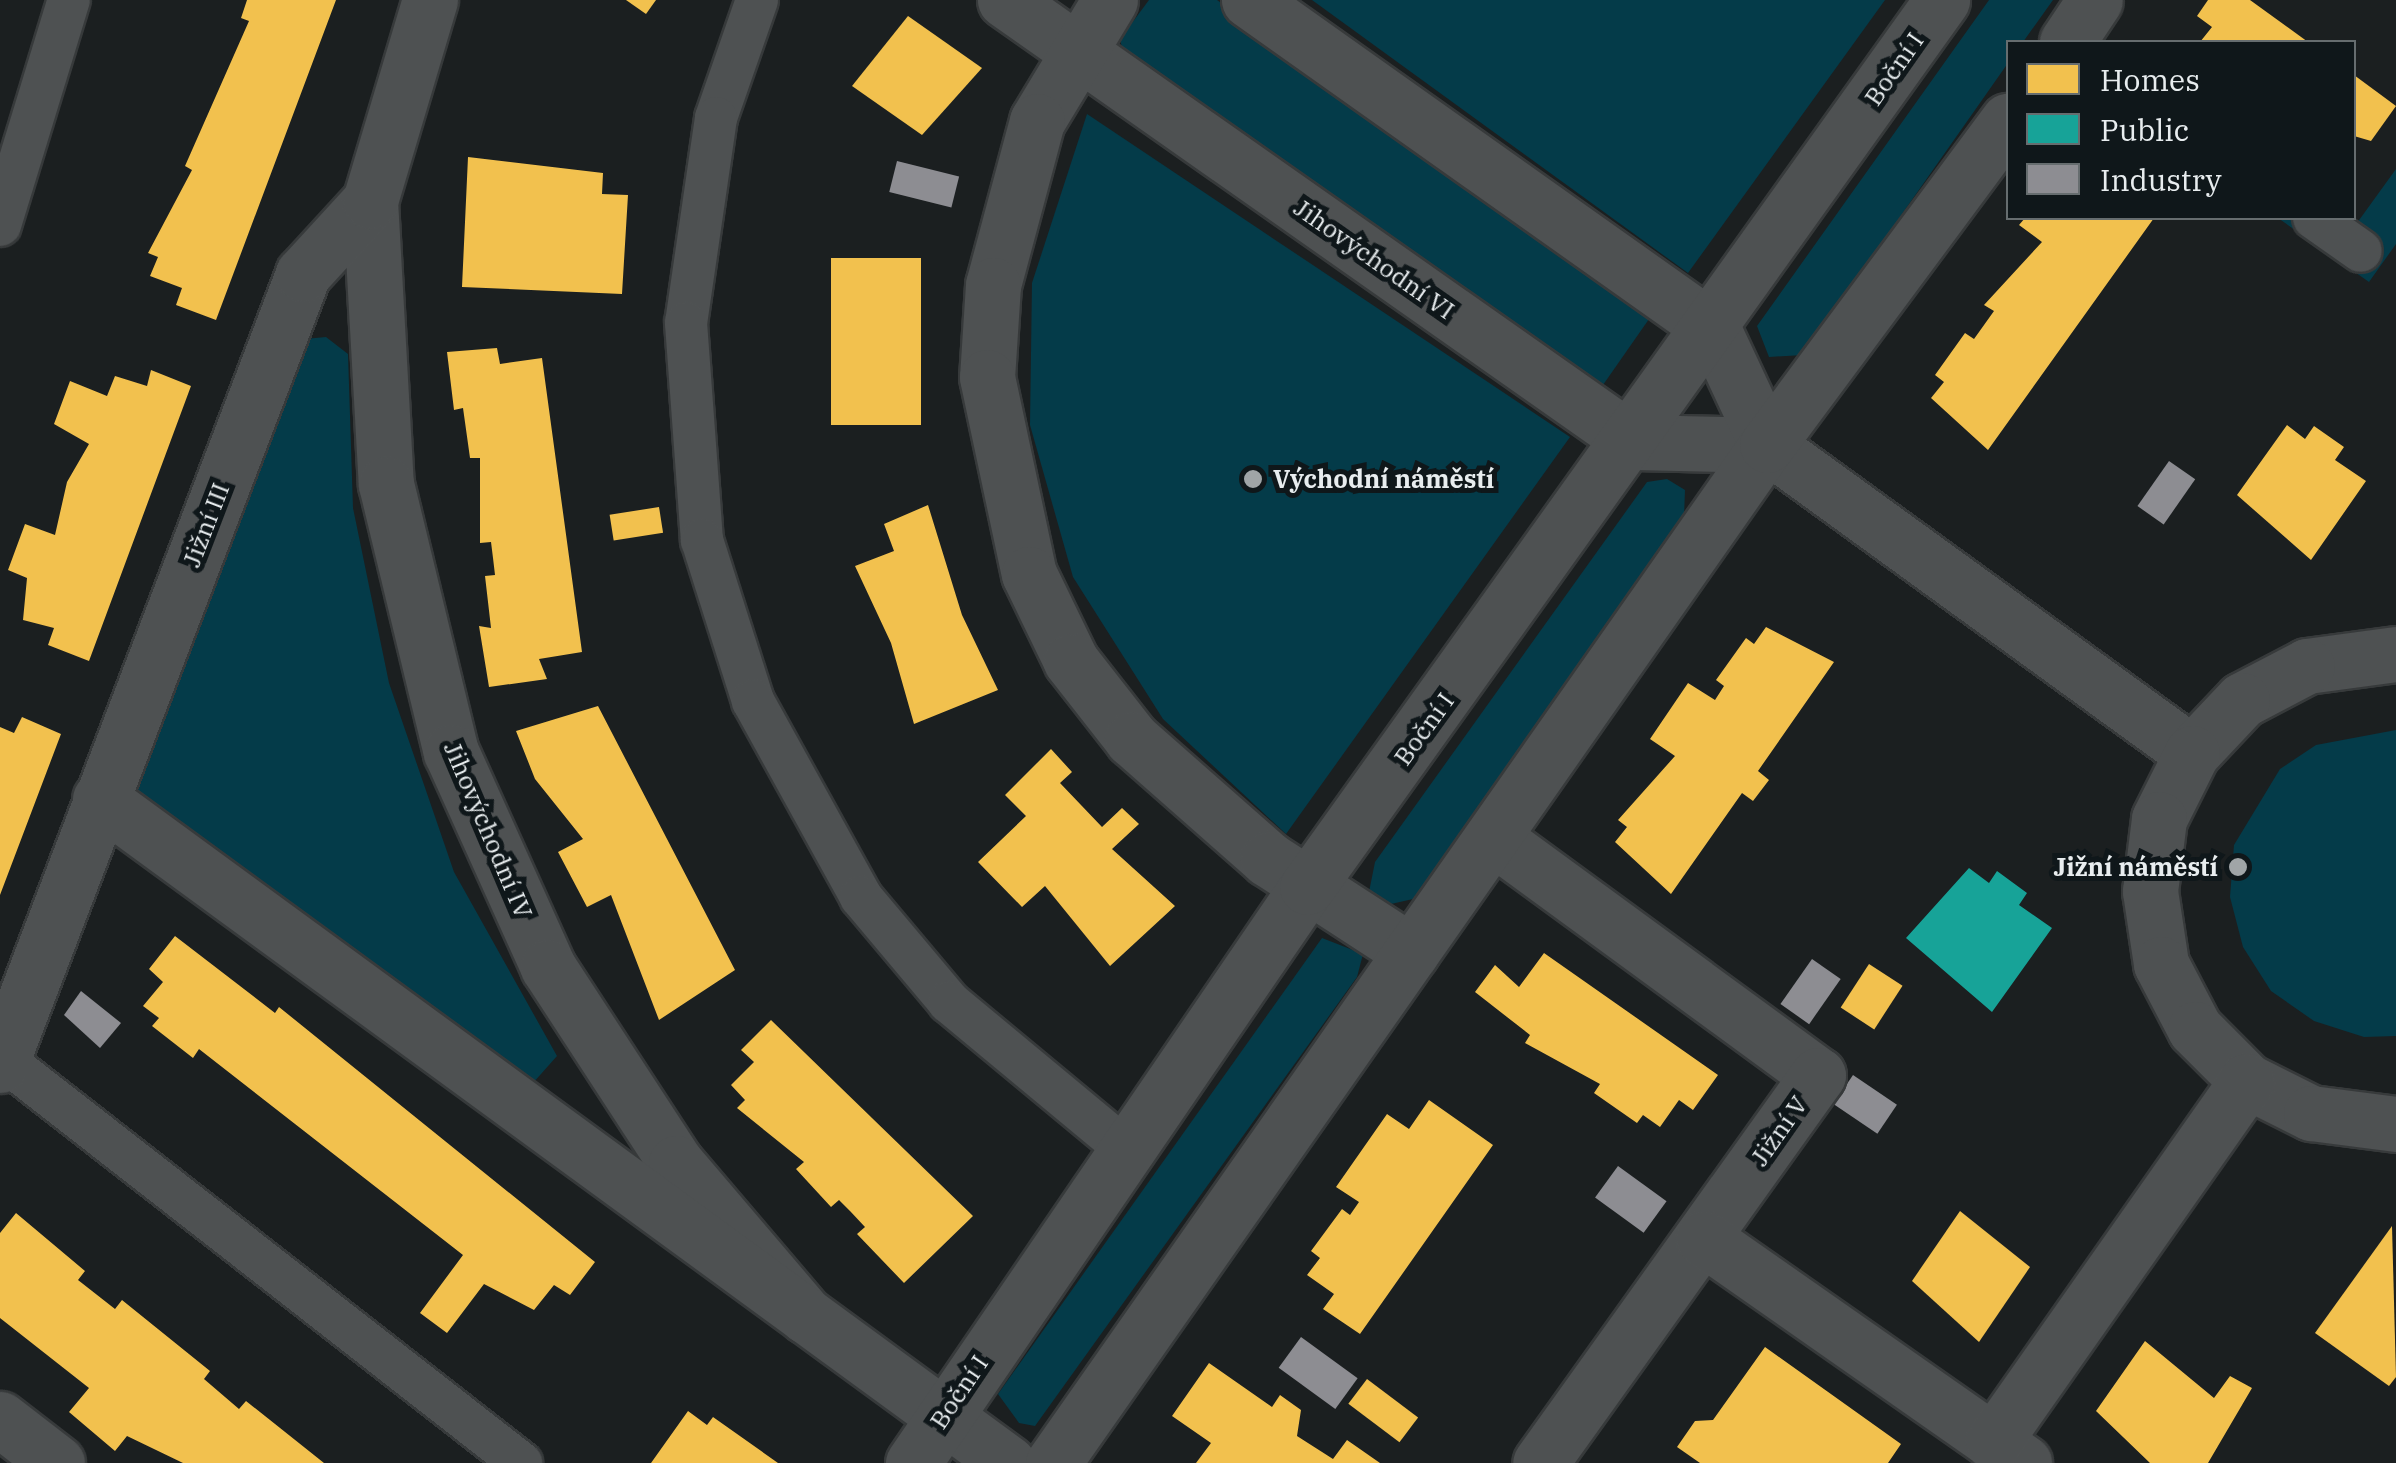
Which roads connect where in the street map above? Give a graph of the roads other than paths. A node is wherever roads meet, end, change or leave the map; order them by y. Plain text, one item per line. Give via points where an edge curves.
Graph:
1 (70, 0) edge
2 (430, 0) edge
3 (757, 0) edge
4 (1005, 0) edge
5 (1110, 0) edge
6 (1249, 0) edge
7 (1942, 0) edge
8 (2095, 0) edge
9 (2069, 40) edge
10 (1074, 48) junction
11 (2006, 124) edge
12 (370, 202) junction
13 (2317, 220) edge
14 (0, 225) edge
15 (2362, 251) dead end
16 (1713, 329) junction
17 (1634, 442) junction
18 (1767, 445) junction
19 (2396, 654) edge
20 (2192, 752) junction
21 (100, 799) junction
22 (1495, 839) junction
23 (1307, 887) junction
24 (1411, 952) junction
25 (1, 1060) edge
26 (2247, 1081) junction
27 (2396, 1124) edge
28 (1126, 1149) junction
29 (1704, 1238) junction
30 (806, 1316) junction
31 (0, 1419) edge
32 (927, 1441) edge
33 (2008, 1452) edge
34 (57, 1463) edge
35 (521, 1463) edge
36 (1008, 1463) edge
37 (1053, 1463) edge
38 (1540, 1463) edge

1 - 14 lane
2 - 12 street, Jižní III
3 - 28 lane via 716,118 686,323 702,540 748,683 800,800 860,897 948,1002
4 - 10 street, Jihovýchodní VI
5 - 10 street
6 - 16 street
7 - 16 street, Boční I
8 - 9 street
10 - 17 street, Jihovýchodní VI
10 - 23 street via 1012,190 993,285 988,377 1015,524 1072,661 1132,738
11 - 18 street
12 - 21 street, Jižní III via 303,274
12 - 30 street, Jihovýchodní IV via 386,484 451,752 548,967 676,1163
13 - 15 lane
16 - 17 street, Boční I
16 - 18 street
17 - 18 street
17 - 23 street, Boční I
18 - 20 street
18 - 22 street
19 - 20 street via 2307,666 2242,700
20 - 26 street via 2160,818 2150,891 2161,964 2195,1028
21 - 25 street, Jižní III
21 - 30 street, Jihovýchodní IV
22 - 24 street
22 - 29 street, Jižní V via 1818,1075
23 - 24 street
23 - 28 street, Boční I
24 - 37 street
25 - 35 lane
26 - 27 street via 2311,1113
26 - 33 street
28 - 32 street, Boční I
29 - 33 street
29 - 38 street, Jižní V
30 - 32 street, Jihovýchodní IV
31 - 34 street
32 - 36 street, Jihovýchodní IV

